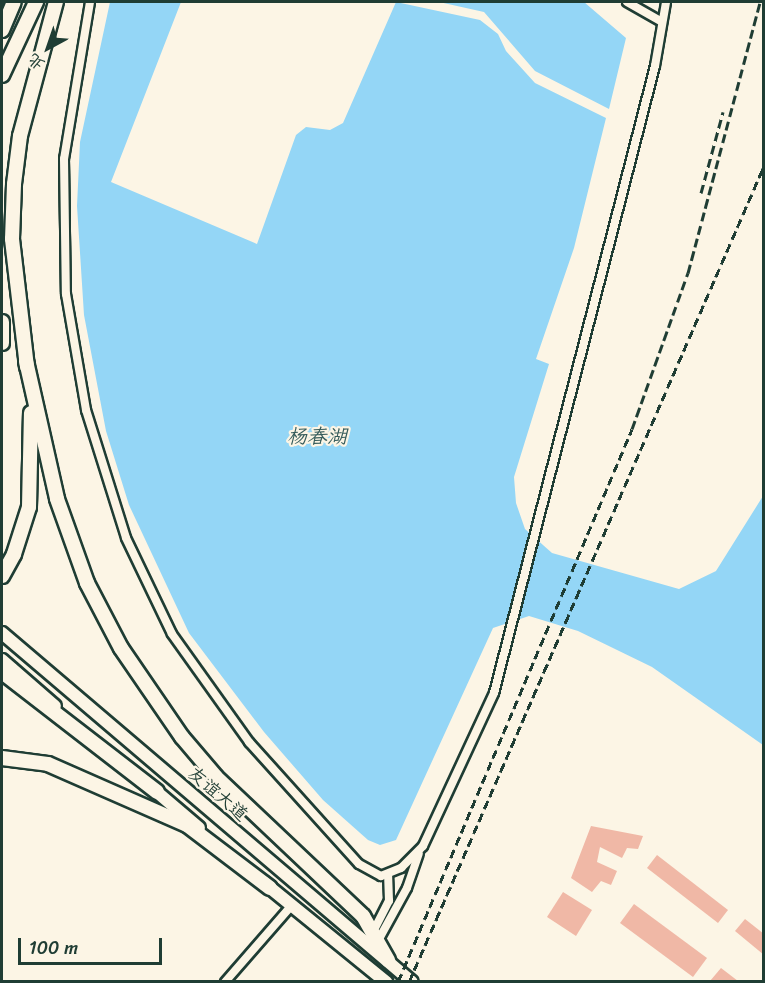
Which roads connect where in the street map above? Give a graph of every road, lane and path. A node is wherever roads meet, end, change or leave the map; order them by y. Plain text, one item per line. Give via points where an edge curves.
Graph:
1 (14, 2) edge
2 (36, 2) edge
3 (56, 2) edge
4 (90, 2) edge
5 (627, 2) edge
6 (666, 2) edge
7 (662, 22) junction
8 (2, 30) edge
9 (2, 75) edge
10 (2, 322) edge
11 (2, 343) edge
12 (26, 361) junction
13 (2, 576) edge
14 (2, 633) edge
15 (2, 660) edge
16 (2, 672) edge
17 (2, 758) edge
18 (157, 792) junction
19 (420, 851) junction
20 (388, 875) junction
21 (270, 888) junction
22 (291, 906) junction
23 (376, 935) junction
24 (388, 960) junction
25 (225, 981) edge
26 (386, 981) edge
27 (412, 981) edge

1 - 8 highway
2 - 9 highway
3 - 12 highway via 40,48 14,175 12,239
4 - 20 street via 64,159 66,294 86,410 126,538 172,634 249,742 359,864 374,875
5 - 7 street
6 - 7 street
7 - 19 street via 508,638 478,732
10 - 11 highway
12 - 13 highway via 33,428 29,507 14,554
12 - 23 highway via 57,499 87,583 159,709 216,777
14 - 24 main road, 友谊大道
15 - 18 main road, 友谊大道
16 - 18 highway
17 - 21 highway via 48,764 187,825
18 - 21 main road, 友谊大道
19 - 20 street
19 - 23 street via 407,888
20 - 23 street via 389,901
21 - 22 main road, 友谊大道
22 - 25 street
22 - 26 main road, 友谊大道
23 - 24 highway
24 - 27 main road, 友谊大道

